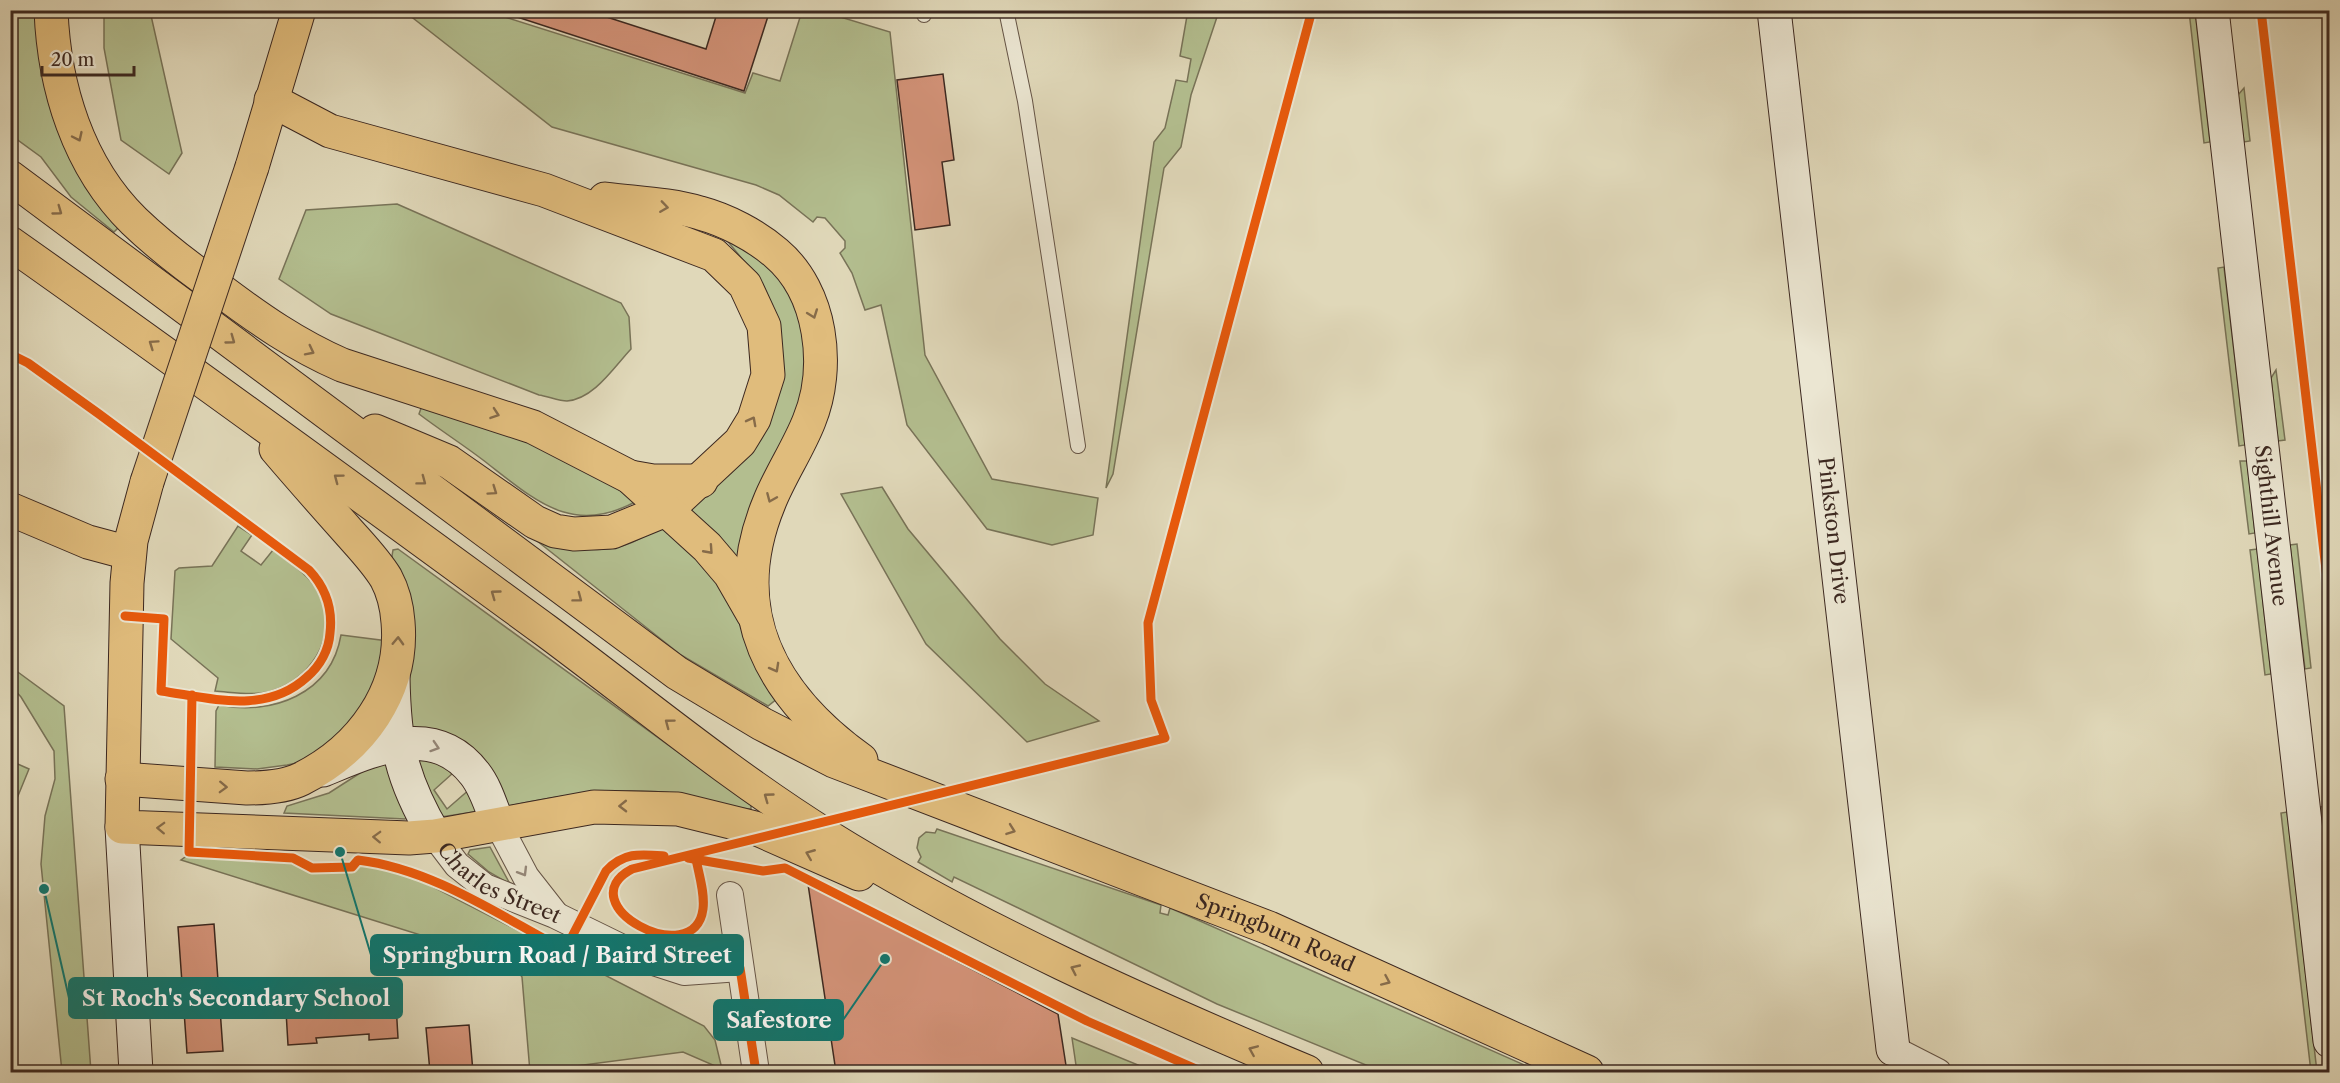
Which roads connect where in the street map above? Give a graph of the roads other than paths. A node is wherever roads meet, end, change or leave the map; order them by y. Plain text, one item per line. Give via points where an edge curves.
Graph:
1 (51, 10) edge
2 (299, 10) edge
3 (1006, 10) edge
4 (1774, 10) edge
5 (2212, 10) edge
6 (271, 100) junction
7 (10, 177) edge
8 (544, 190) junction
9 (10, 243) edge
10 (235, 402) junction
11 (327, 411) junction
12 (1078, 446) dead end
13 (630, 477) junction
14 (701, 481) junction
15 (10, 509) edge
16 (668, 509) junction
17 (129, 553) junction
18 (753, 614) junction
19 (393, 676) junction
20 (397, 744) junction
21 (122, 779) junction
22 (299, 780) junction
23 (956, 810) junction
24 (498, 824) junction
25 (122, 827) junction
26 (435, 836) junction
27 (730, 895) dead end
28 (555, 915) junction
29 (981, 923) junction
30 (740, 968) junction
31 (2330, 1041) edge
32 (1893, 1049) joint
33 (136, 1072) edge
34 (756, 1072) edge
35 (1307, 1072) edge
36 (1587, 1072) edge
37 (1938, 1072) edge

1 -> 13 main road via 59,82 80,141 120,205 172,255 277,332 342,365 533,427
2 - 6 main road
3 - 12 lane via 1025,101
4 - 32 street, Pinkston Drive
5 - 31 street, Sighthill Avenue
6 - 8 main road via 330,131
6 - 17 main road, bridge via 147,482
7 -> 11 main road
14 -> 8 main road via 740,442 763,398 768,375 766,343 760,316 745,285 714,255
8 -> 18 main road via 698,212 728,223 777,253 808,300 821,344 822,368 809,421 760,528 751,581
10 -> 9 main road
19 -> 10 main road via 399,637 397,609 387,580 370,555
29 -> 10 main road via 864,858 778,804
11 -> 16 main road via 449,462 535,522 555,531 612,532
11 -> 23 main road via 705,691 834,761
13 - 14 main road via 653,482
13 - 16 main road
14 - 16 main road
15 - 17 main road via 74,536
16 -> 18 main road via 730,574
17 - 21 main road
18 -> 23 main road via 774,669 798,705 877,772 907,791
19 - 20 street
19 - 22 main road via 386,697 364,730 336,757
20 - 22 street via 374,749
20 -> 24 street via 426,744 465,763 482,787
20 - 26 street via 408,786
21 -> 22 main road via 247,788
21 - 25 main road
23 -> 36 main road, Springburn Road via 1269,928
24 - 26 main road
24 -> 28 street via 526,878
29 -> 24 main road via 755,828 716,817 658,808 594,807
26 -> 25 main road
25 - 33 street
26 - 28 street, Charles Street via 458,866 485,887
27 - 30 street
28 - 30 street, Charles Street via 665,968 702,973
35 -> 29 main road
30 - 34 street
32 - 37 street

